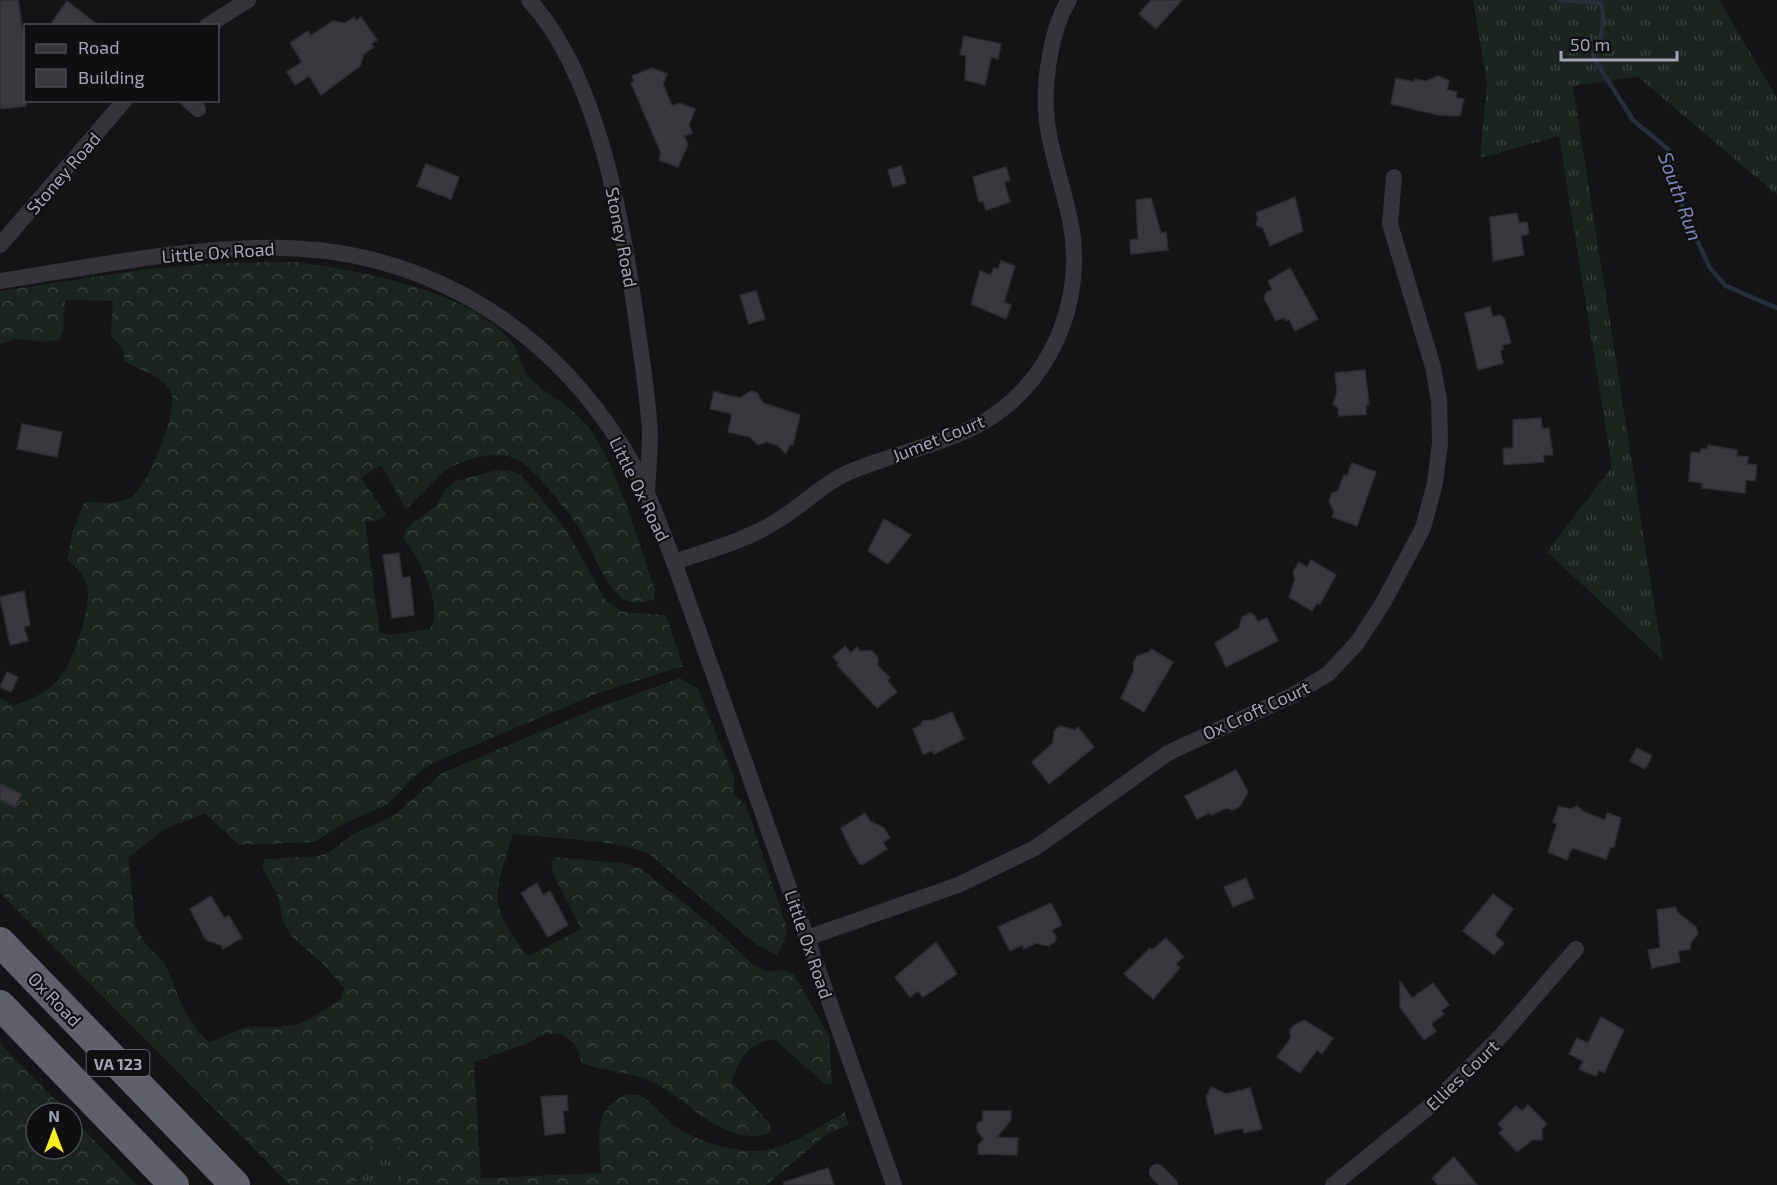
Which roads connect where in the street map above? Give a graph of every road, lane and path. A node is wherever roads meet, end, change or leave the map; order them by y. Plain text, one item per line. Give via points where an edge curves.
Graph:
1 (248, 0) edge
2 (529, 0) edge
3 (1069, 0) edge
4 (210, 24) edge
5 (123, 102) edge
6 (1394, 177) dead end
7 (0, 245) edge
8 (0, 281) edge
9 (646, 493) junction
10 (674, 562) junction
11 (807, 938) junction
12 (0, 942) edge
13 (1575, 950) dead end
14 (0, 1005) edge
15 (1157, 1172) dead end
16 (174, 1185) edge
17 (236, 1185) edge
18 (894, 1185) edge
19 (1170, 1185) edge
20 (1333, 1185) edge

1 - 4 street
2 - 9 street, Stoney Road via 545,18 573,69 612,182 629,268 645,386 650,435
3 - 10 street, Jumet Court via 1052,42 1044,104 1050,151 1070,221 1074,258 1065,320 1038,374 1010,403 974,427 845,474 760,531
5 - 7 street, Stoney Road
6 - 11 street, Ox Croft Court via 1390,224 1433,367 1440,443 1436,483 1423,528 1357,643 1328,674 1293,695 1168,753 1026,852 958,885
8 - 9 street, Little Ox Road via 153,256 227,249 291,248 368,258 461,293 502,317 550,355 602,416 624,448
9 - 10 street, Little Ox Road
10 - 11 street, Little Ox Road
11 - 18 street, Little Ox Road
12 - 17 highway, Ox Road / VA 123
13 - 20 street, Ellies Court via 1501,1036 1435,1102
14 - 16 highway, VA 123
15 - 19 street

